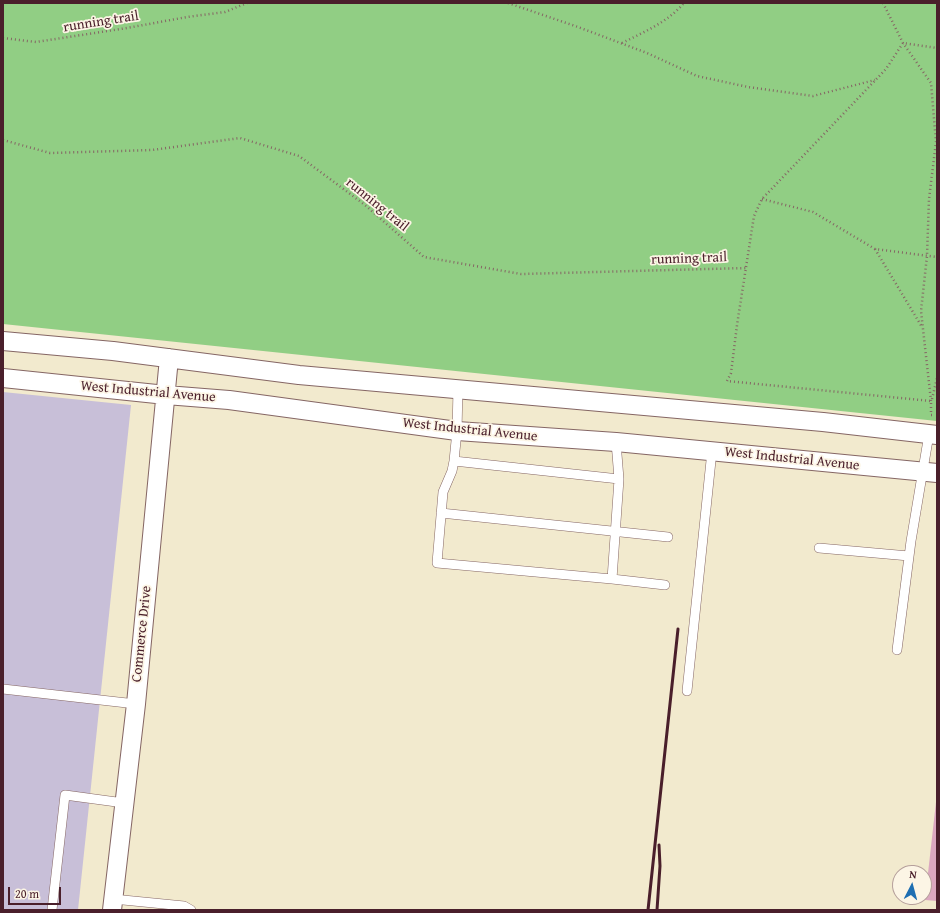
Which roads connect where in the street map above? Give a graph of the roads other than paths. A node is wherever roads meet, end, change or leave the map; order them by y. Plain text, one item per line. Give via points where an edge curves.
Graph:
1 (3, 341) edge
2 (169, 358) junction
3 (3, 378) edge
4 (458, 389) junction
5 (166, 395) junction
6 (457, 430) junction
7 (933, 435) edge
8 (616, 442) junction
9 (712, 451) junction
10 (454, 462) junction
11 (930, 472) edge
12 (620, 479) junction
13 (442, 513) junction
14 (615, 531) junction
15 (668, 537) dead end
16 (819, 548) dead end
17 (909, 556) junction
18 (612, 579) junction
19 (665, 585) dead end
20 (897, 650) dead end
21 (3, 689) edge
22 (687, 691) dead end
23 (136, 704) junction
24 (124, 803) junction
25 (113, 904) edge
26 (52, 910) edge
27 (191, 910) edge

1 - 2 street
2 - 4 street via 299,375
2 - 5 street, Commerce Drive
3 - 5 street, West Industrial Avenue
4 - 6 lane
4 - 7 street via 823,422
5 - 6 street, West Industrial Avenue via 228,400
5 - 23 street, Commerce Drive
6 - 8 street, West Industrial Avenue
6 - 10 lane
7 - 11 lane
8 - 9 street, West Industrial Avenue
8 - 12 lane
9 - 11 street, West Industrial Avenue
9 - 22 lane
10 - 12 lane
10 - 13 lane via 444,492
11 - 17 lane
12 - 14 lane
13 - 14 lane
13 - 18 lane via 437,563
14 - 15 lane
14 - 18 lane
16 - 17 lane
17 - 20 lane
18 - 19 lane
21 - 23 lane
23 - 24 street, Commerce Drive
24 - 25 street, Commerce Drive
24 - 26 lane via 65,795
25 - 27 lane via 184,906

